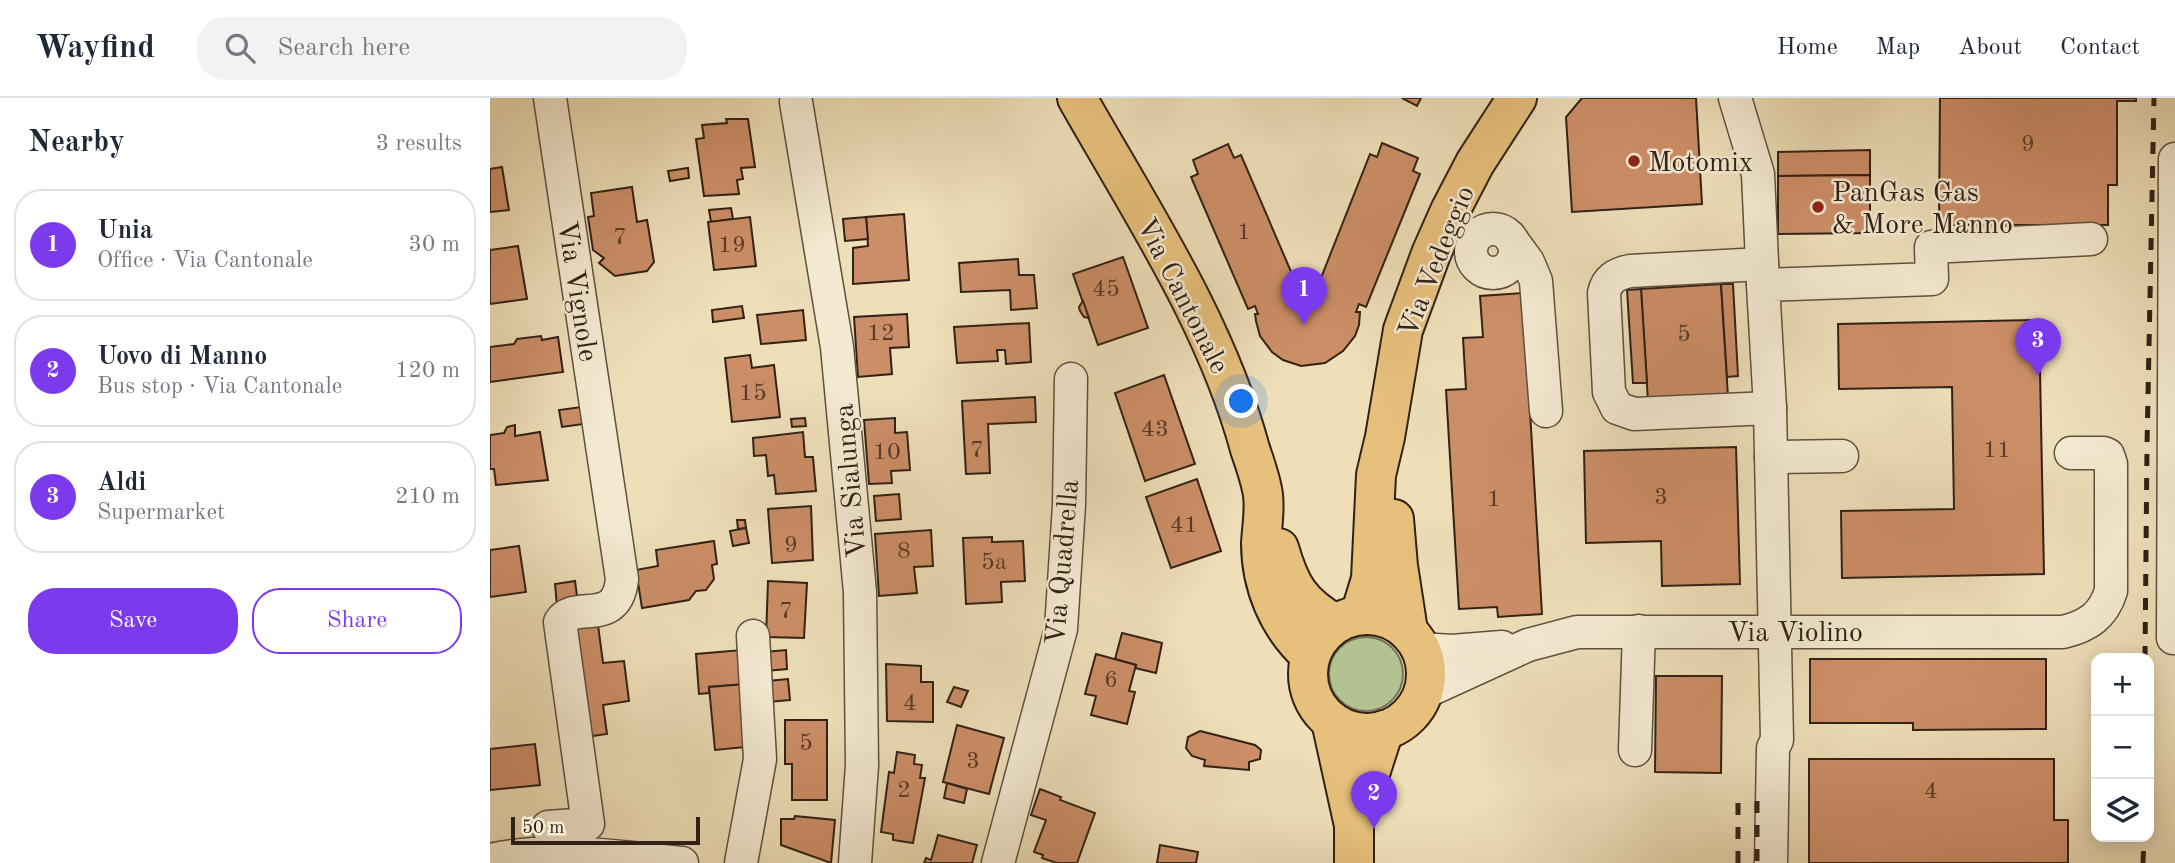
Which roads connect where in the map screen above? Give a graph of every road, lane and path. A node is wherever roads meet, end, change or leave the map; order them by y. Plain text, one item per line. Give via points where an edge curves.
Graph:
1 (550, 98) edge
2 (1077, 98) edge
3 (1517, 98) edge
4 (1735, 98) edge
5 (796, 102) dead end
6 (2175, 159) edge
7 (2091, 239) dead end
8 (1763, 275) junction
9 (1539, 300) junction
10 (1071, 379) dead end
11 (1770, 408) junction
12 (1546, 411) dead end
13 (1385, 437) junction
14 (2071, 453) dead end
15 (1842, 456) dead end
16 (1771, 457) junction
17 (1263, 495) junction
18 (1348, 620) junction
19 (1639, 631) junction
20 (1776, 632) junction
21 (752, 636) dead end
22 (2173, 638) dead end
23 (1414, 640) junction
24 (1528, 645) junction
25 (1310, 655) junction
26 (1423, 693) junction
27 (1331, 721) junction
28 (1384, 730) junction
29 (1635, 750) dead end
30 (1353, 823) junction
31 (548, 827) dead end
32 (490, 860) edge
33 (682, 863) edge
34 (741, 863) edge
35 (855, 863) edge
36 (998, 863) edge
37 (1354, 863) edge
38 (1770, 863) edge

1 - 31 street, Via Vignole via 621,590 604,609 563,617 559,629 588,824
2 - 17 main road, Via Cantonale via 1196,308 1238,406
3 - 13 main road, Via Vedeggio via 1475,163 1431,254 1403,330
4 - 8 street via 1758,174
5 - 35 street, Via Sialunga via 837,347 860,592 862,765
6 - 22 street
7 - 8 street via 1931,247 1932,279
8 - 11 street
8 - 11 street via 1620,273 1604,293 1606,343 1611,400 1625,412
9 - 9 street via 1534,284 1523,273 1499,272 1514,257 1509,236 1533,271
9 - 12 street
10 - 36 street, Via Quadrella via 1061,629
11 - 16 street
13 - 18 main road, Via Vedeggio via 1376,475 1371,579
13 - 23 main road, Via Vedeggio via 1398,566
14 - 20 street, Via Violino via 2104,453 2110,459 2112,575 2107,603 2090,622 2063,632
15 - 16 street
16 - 20 street
17 - 18 main road via 1291,584 1307,605
17 - 25 main road, Via Cantonale via 1262,558 1268,594 1298,645
18 - 23 main road via 1385,618
18 - 25 main road via 1320,638
19 - 20 street, Via Violino
19 - 24 street, Via Violino via 1559,627
19 - 29 street
20 - 38 street via 1777,740 1773,748
21 - 34 street via 760,759
23 - 24 street via 1464,650
23 - 26 main road via 1426,671
24 - 26 street
25 - 27 main road via 1310,692
26 - 28 main road via 1408,716
27 - 28 main road via 1351,731
27 - 30 main road
28 - 30 main road
30 - 37 main road
32 - 33 street via 574,853

